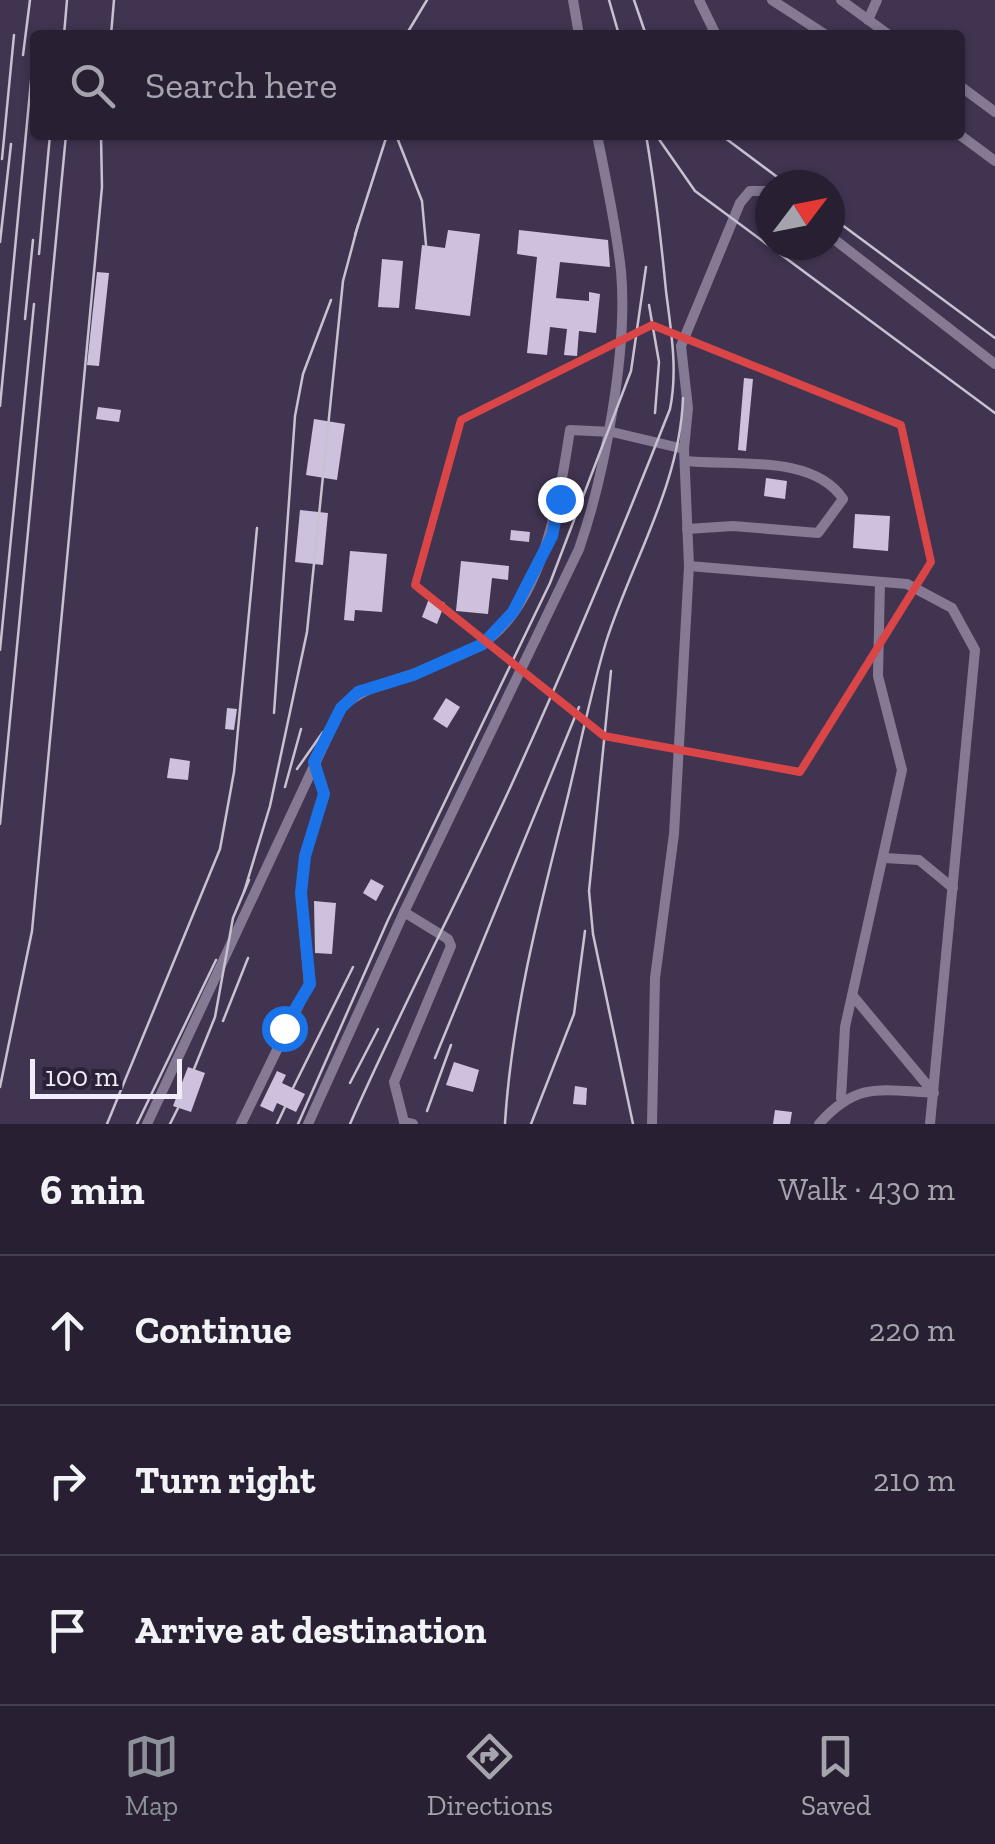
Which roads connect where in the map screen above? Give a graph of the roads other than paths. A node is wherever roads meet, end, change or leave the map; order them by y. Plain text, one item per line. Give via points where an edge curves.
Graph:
1 (573, 0) edge
2 (699, 0) edge
3 (772, 0) edge
4 (841, 0) edge
5 (876, 0) edge
6 (868, 20) junction
7 (578, 30) edge
8 (714, 30) edge
9 (818, 30) edge
10 (882, 30) edge
11 (965, 90) edge
12 (995, 112) edge
13 (965, 139) edge
14 (599, 140) edge
15 (995, 161) edge
16 (755, 191) edge
17 (845, 248) edge
18 (995, 364) edge
19 (608, 432) junction
20 (684, 455) junction
21 (687, 530) junction
22 (688, 566) junction
23 (880, 582) junction
24 (314, 762) junction
25 (884, 858) junction
26 (953, 888) junction
27 (404, 912) junction
28 (853, 996) junction
29 (934, 1093) junction
30 (841, 1098) junction
31 (147, 1124) edge
32 (241, 1124) edge
33 (308, 1124) edge
34 (412, 1124) edge
35 (652, 1124) edge
36 (819, 1124) edge
37 (930, 1124) edge

1 - 7 lane
2 - 8 lane
3 - 9 lane
4 - 6 lane
5 - 6 lane
6 - 10 lane
11 - 12 lane
13 - 15 lane
14 - 19 lane via 621,275
16 - 20 lane via 740,202 681,346 688,408
17 - 18 lane
19 - 20 lane
19 - 24 lane via 570,430 552,536 513,612 483,644 358,692 341,708
19 - 27 lane via 579,549
20 - 21 lane
20 - 21 lane via 804,469 832,483 843,500 818,533 732,526
21 - 22 lane
22 - 23 lane
22 - 35 lane via 674,834 655,978
23 - 25 lane via 878,676 902,770
23 - 26 lane via 930,592 952,608 975,650
24 - 31 lane
24 - 32 lane via 324,794 301,893 310,984
25 - 26 lane via 919,860
25 - 28 lane
26 - 29 lane
27 - 33 lane
27 - 34 lane via 451,946 394,1082 404,1122
28 - 29 lane
28 - 30 lane
29 - 30 lane via 880,1090
29 - 37 lane
30 - 36 lane

